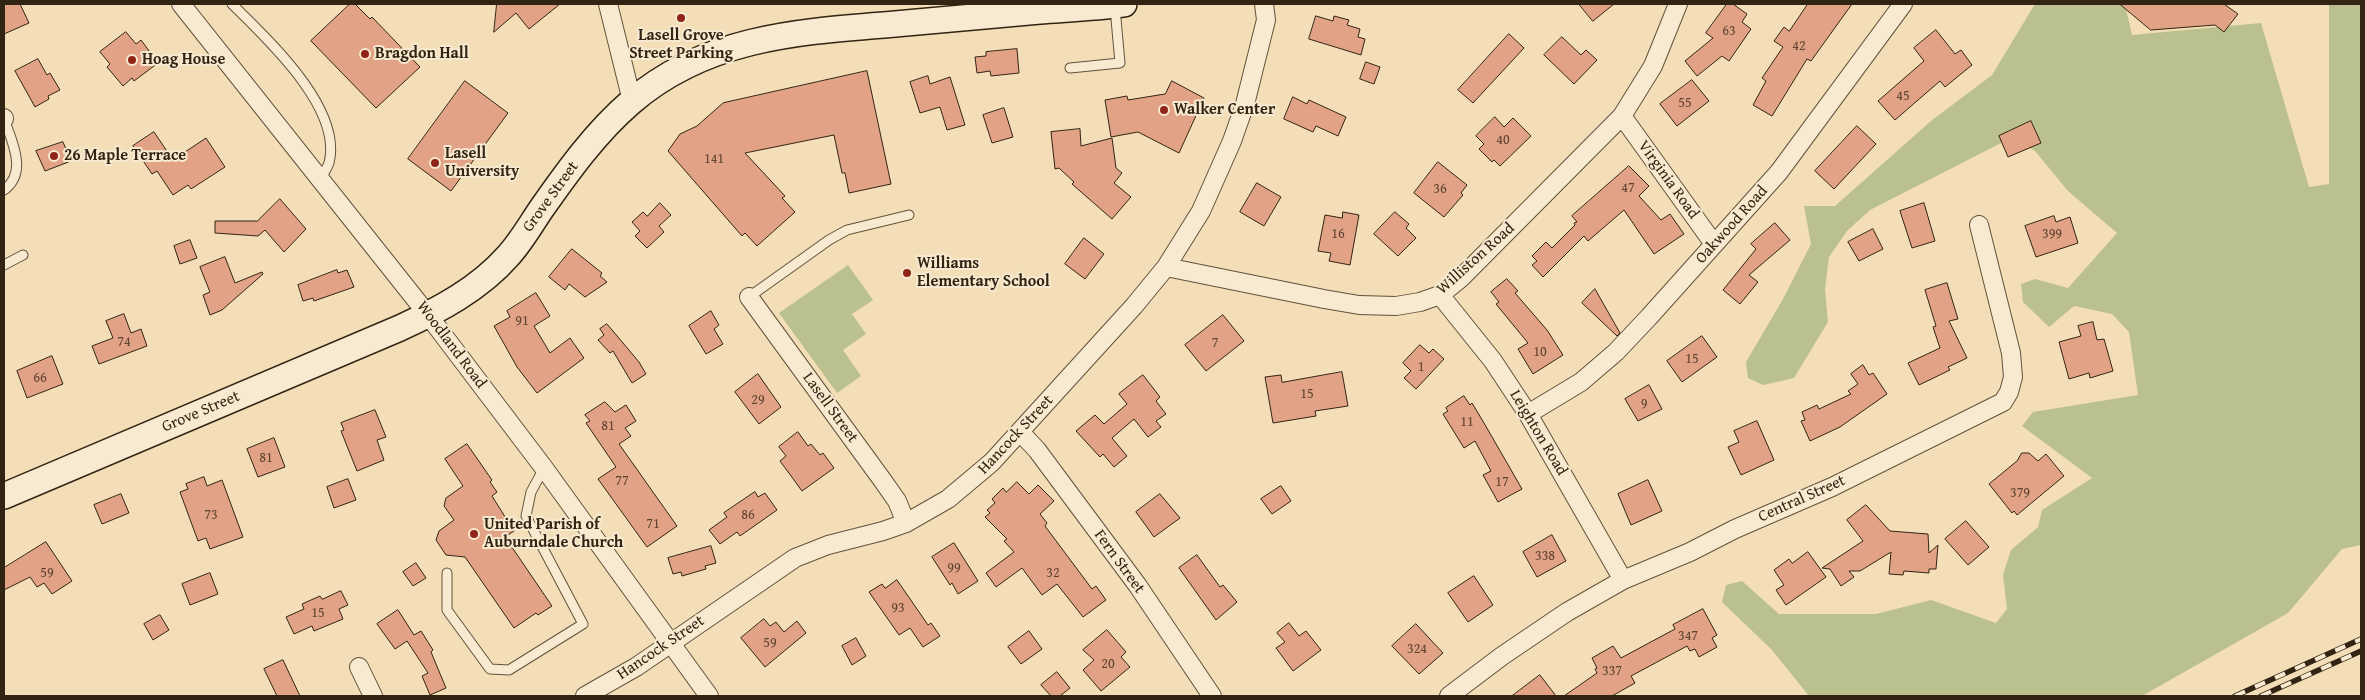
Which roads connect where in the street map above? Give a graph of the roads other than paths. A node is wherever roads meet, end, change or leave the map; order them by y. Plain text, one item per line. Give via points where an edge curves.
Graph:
1 (181, 4) edge
2 (232, 4) edge
3 (608, 4) edge
4 (1119, 4) edge
5 (1264, 4) edge
6 (1678, 4) edge
7 (1903, 4) edge
8 (1070, 68) dead end
9 (632, 101) junction
10 (1622, 116) junction
11 (4, 119) edge
12 (320, 180) junction
13 (4, 190) edge
14 (909, 214) dead end
15 (1979, 225) dead end
16 (1714, 244) junction
17 (23, 255) dead end
18 (4, 265) edge
19 (1166, 267) junction
20 (1440, 295) junction
21 (749, 297) joint
22 (428, 315) junction
23 (1528, 414) junction
24 (1020, 432) junction
25 (544, 468) junction
26 (4, 496) edge
27 (906, 523) junction
28 (447, 573) dead end
29 (1623, 580) junction
30 (670, 644) junction
31 (359, 667) dead end
32 (372, 696) edge
33 (585, 696) edge
34 (709, 696) edge
35 (1212, 696) edge
36 (1449, 696) edge

1 - 12 street, Woodland Road
2 - 12 lane via 299,77 325,118 329,162
3 - 9 street
4 - 8 lane via 1120,63
4 - 9 main road, Grove Street via 767,38 697,60 665,77
5 - 19 street, Hancock Street via 1266,20 1261,43 1232,141 1201,211
6 - 10 street, Williston Road via 1653,66
7 - 16 street, Oakwood Road via 1779,172
9 - 22 main road, Grove Street via 590,144 509,255 479,283
10 - 16 street, Virginia Road
10 - 20 street, Williston Road via 1524,216
11 - 13 lane via 18,157 14,178
12 - 22 street, Woodland Road
14 - 21 lane via 847,230
15 - 29 street, Central Street via 2011,353 2013,377 2010,392 2003,402 1832,487
16 - 23 street, Oakwood Road via 1616,352 1581,382
17 - 18 lane
19 - 20 street, Williston Road via 1359,305 1396,306
19 - 24 street, Hancock Street
20 - 23 street, Leighton Road via 1493,361
21 - 27 street, Lasell Street via 883,481
22 - 25 street, Woodland Road
22 - 26 main road, Grove Street
23 - 29 street, Leighton Road
24 - 27 street, Hancock Street via 962,490
24 - 35 street, Fern Street via 1037,450 1132,578
25 - 28 lane via 531,492 526,516 583,624 509,670 490,669 447,610
25 - 30 street, Woodland Road
27 - 30 street, Hancock Street via 795,558
29 - 36 street, Central Street via 1567,612
30 - 33 street, Hancock Street
30 - 34 street, Woodland Road
31 - 32 street

